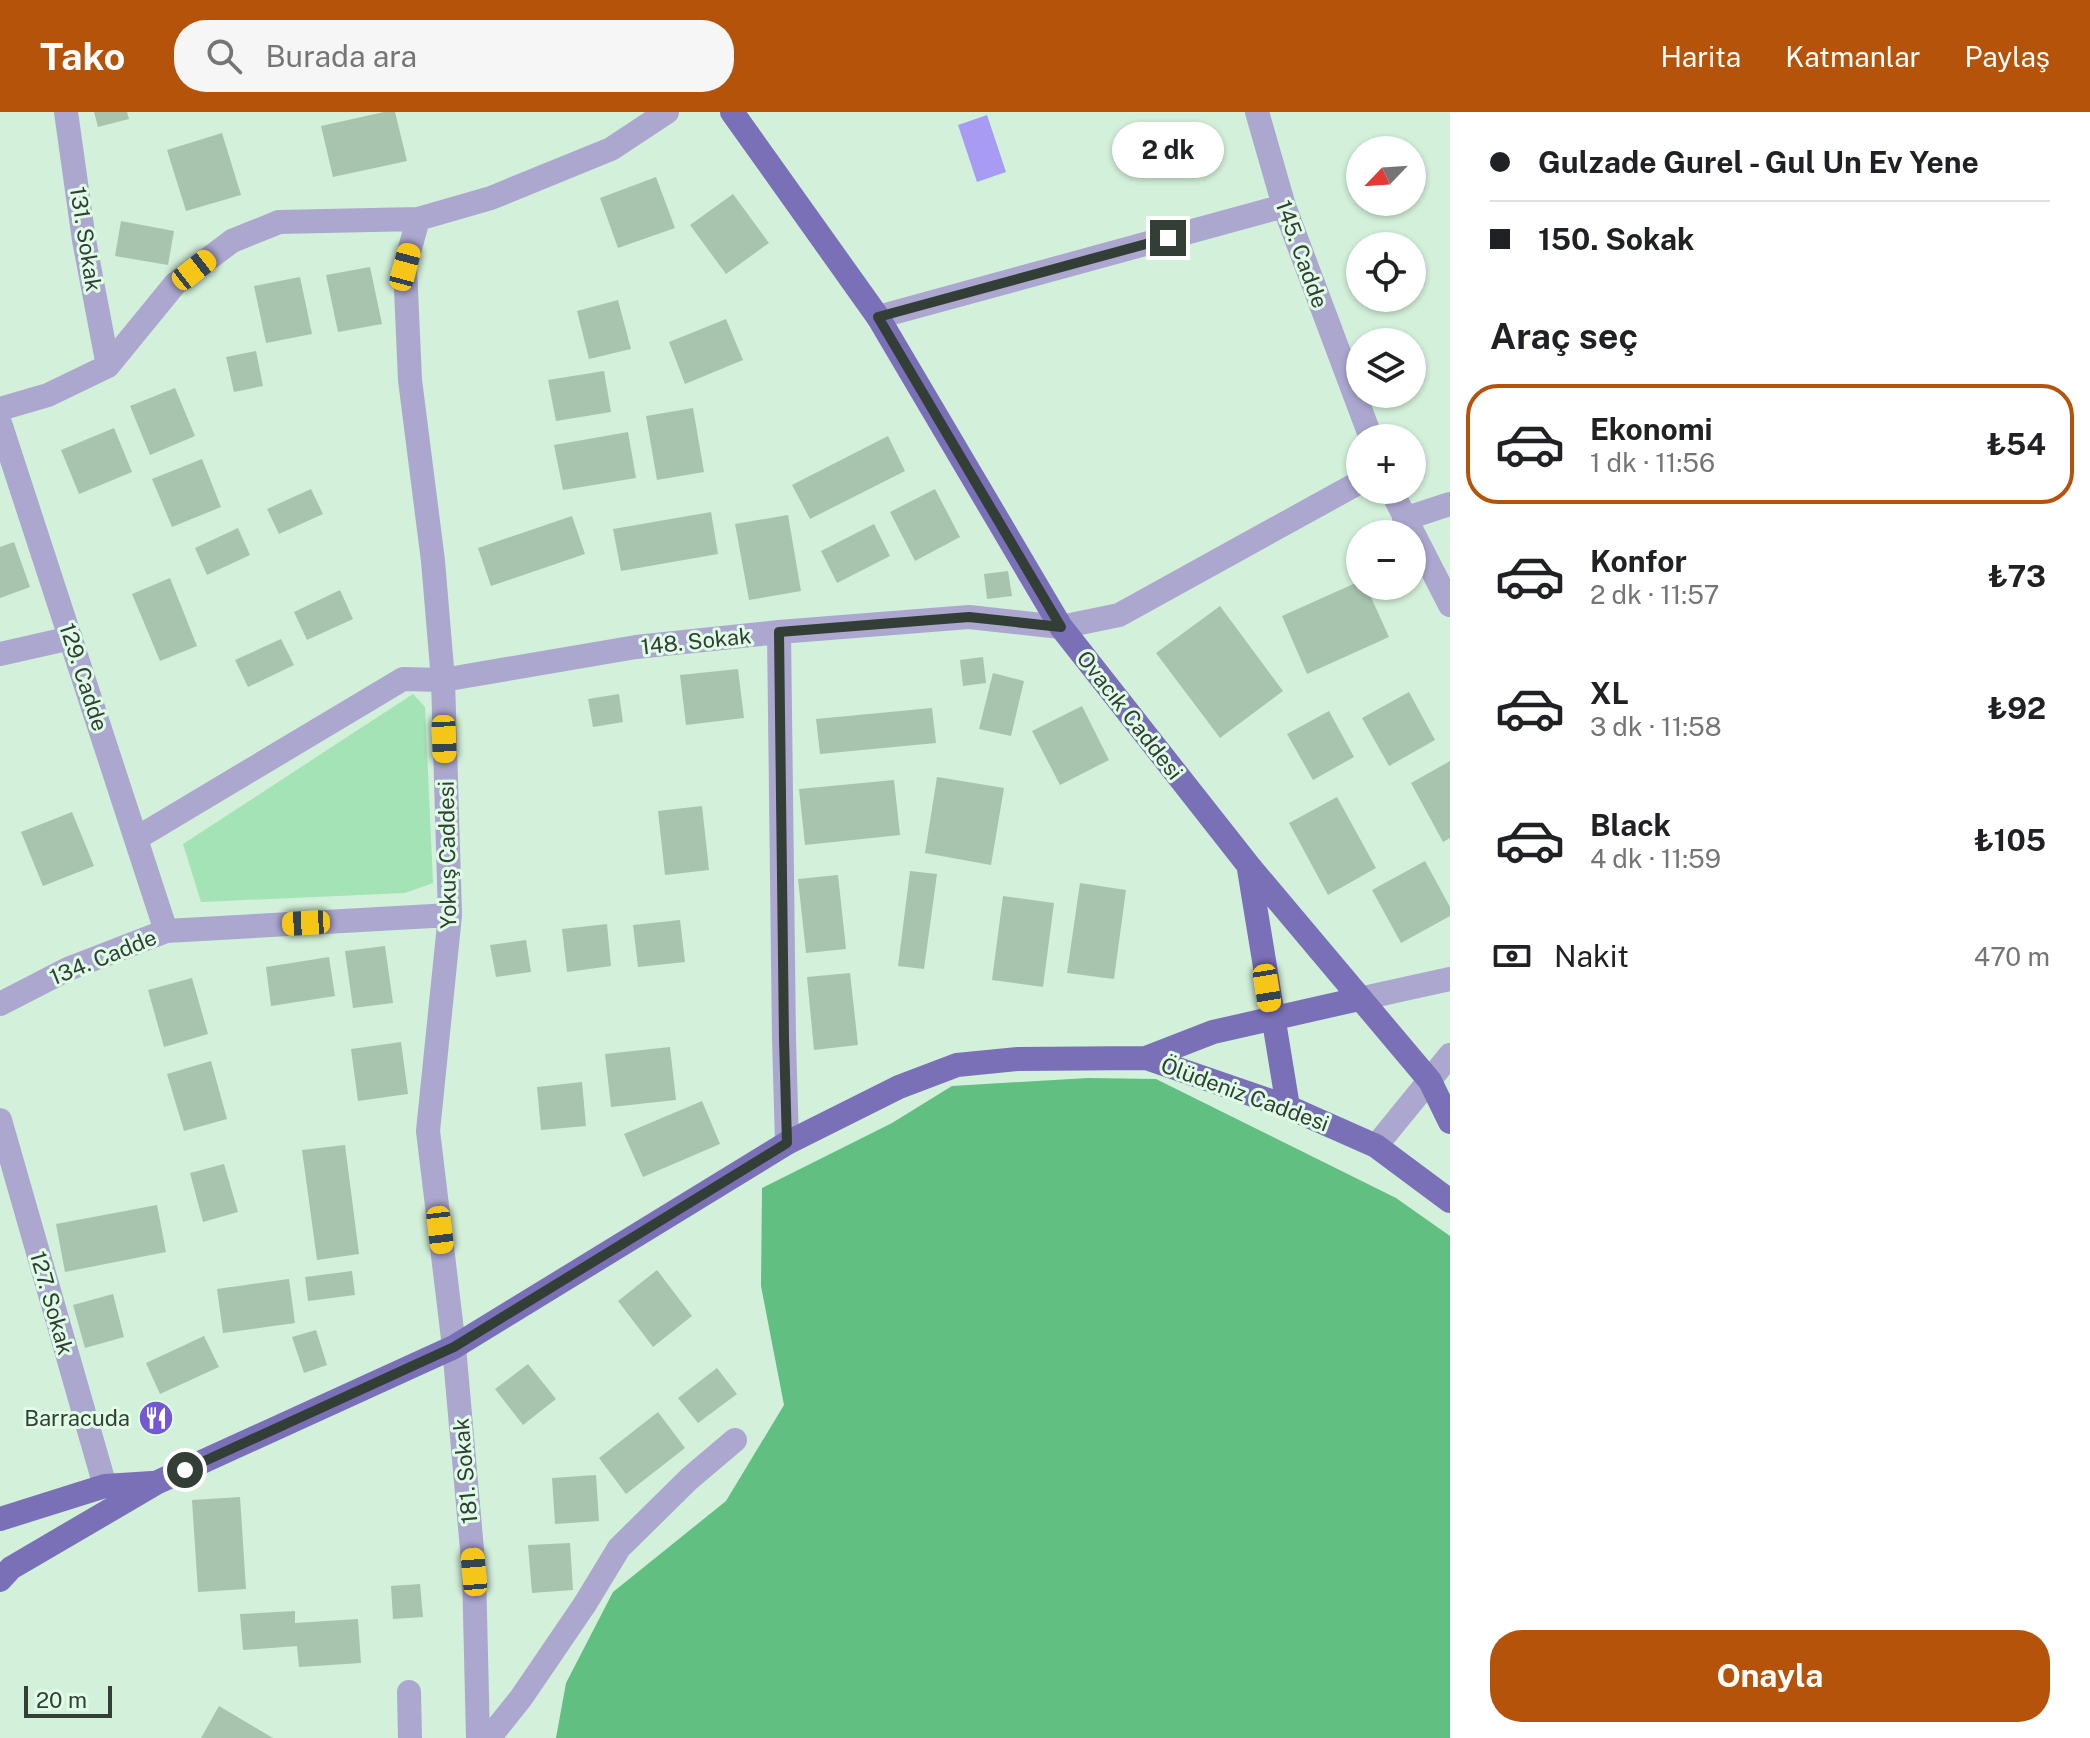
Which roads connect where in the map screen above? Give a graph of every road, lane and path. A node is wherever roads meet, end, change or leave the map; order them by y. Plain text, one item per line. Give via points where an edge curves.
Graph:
1 (66, 112) edge
2 (667, 112) edge
3 (732, 112) edge
4 (1257, 112) edge
5 (1284, 206) junction
6 (418, 219) junction
7 (878, 317) junction
8 (108, 366) junction
9 (0, 409) edge
10 (0, 423) edge
11 (1366, 424) edge
12 (1346, 490) edge
13 (1397, 504) edge
14 (1450, 504) edge
15 (1404, 519) junction
16 (1450, 605) edge
17 (1061, 627) junction
18 (779, 632) junction
19 (71, 638) junction
20 (0, 654) edge
21 (443, 680) junction
22 (137, 838) junction
23 (1249, 866) junction
24 (450, 915) junction
25 (166, 931) junction
26 (1450, 979) edge
27 (1359, 999) junction
28 (0, 1004) edge
29 (1272, 1018) junction
30 (1450, 1055) edge
31 (1146, 1058) junction
32 (1430, 1081) junction
33 (1288, 1107) junction
34 (0, 1120) edge
35 (1450, 1122) edge
36 (787, 1143) junction
37 (1376, 1146) junction
38 (1450, 1201) edge
39 (454, 1347) junction
40 (735, 1440) dead end
41 (158, 1482) junction
42 (105, 1486) junction
43 (0, 1519) edge
44 (0, 1580) edge
45 (409, 1692) dead end
46 (410, 1738) edge
47 (478, 1738) edge
48 (489, 1738) edge

1 - 8 street, 131. Sokak
2 - 6 street via 611,149 491,198
3 - 7 main road, Ovacık Caddesi
4 - 5 street, 145. Cadde
5 - 7 street
5 - 11 street, 145. Cadde
6 - 8 street via 279,222 232,241 175,284
6 - 21 street, Yokuş Caddesi via 405,267 409,366
7 - 17 main road, Ovacık Caddesi
8 - 9 street via 48,395
10 - 19 street, 129. Cadde
12 - 17 street, 148. Sokak via 1119,615
13 - 15 street
14 - 15 street
15 - 16 street
17 - 18 street, 148. Sokak via 969,617
17 - 23 main road, Ovacık Caddesi
18 - 21 street, 148. Sokak via 636,647
18 - 36 street
19 - 20 street
19 - 22 street, 129. Cadde
21 - 22 street, 148. Sokak via 403,679
21 - 24 street, Yokuş Caddesi
22 - 25 street, 129. Cadde
23 - 27 main road
23 - 29 main road, Ovacık Caddesi
24 - 25 street, 134. Cadde
24 - 39 street, Yokuş Caddesi via 428,1131
25 - 28 street, 134. Cadde via 68,969
26 - 27 street
27 - 29 main road
27 - 32 main road
29 - 31 main road via 1213,1032
29 - 33 main road, Ovacık Caddesi
30 - 32 street
31 - 33 main road, Ölüdeniz Caddesi
31 - 36 main road, Ölüdeniz Caddesi via 957,1065 899,1087
32 - 35 main road
32 - 37 street
33 - 37 main road, Ölüdeniz Caddesi
34 - 42 street, 127. Sokak
36 - 39 main road, Ölüdeniz Caddesi
37 - 38 main road, Ölüdeniz Caddesi
39 - 41 main road, Ölüdeniz Caddesi
39 - 47 street, 181. Sokak via 474,1572
40 - 48 street via 619,1548
41 - 42 main road
41 - 44 main road, Ölüdeniz Caddesi via 11,1568
42 - 43 main road
45 - 46 street

